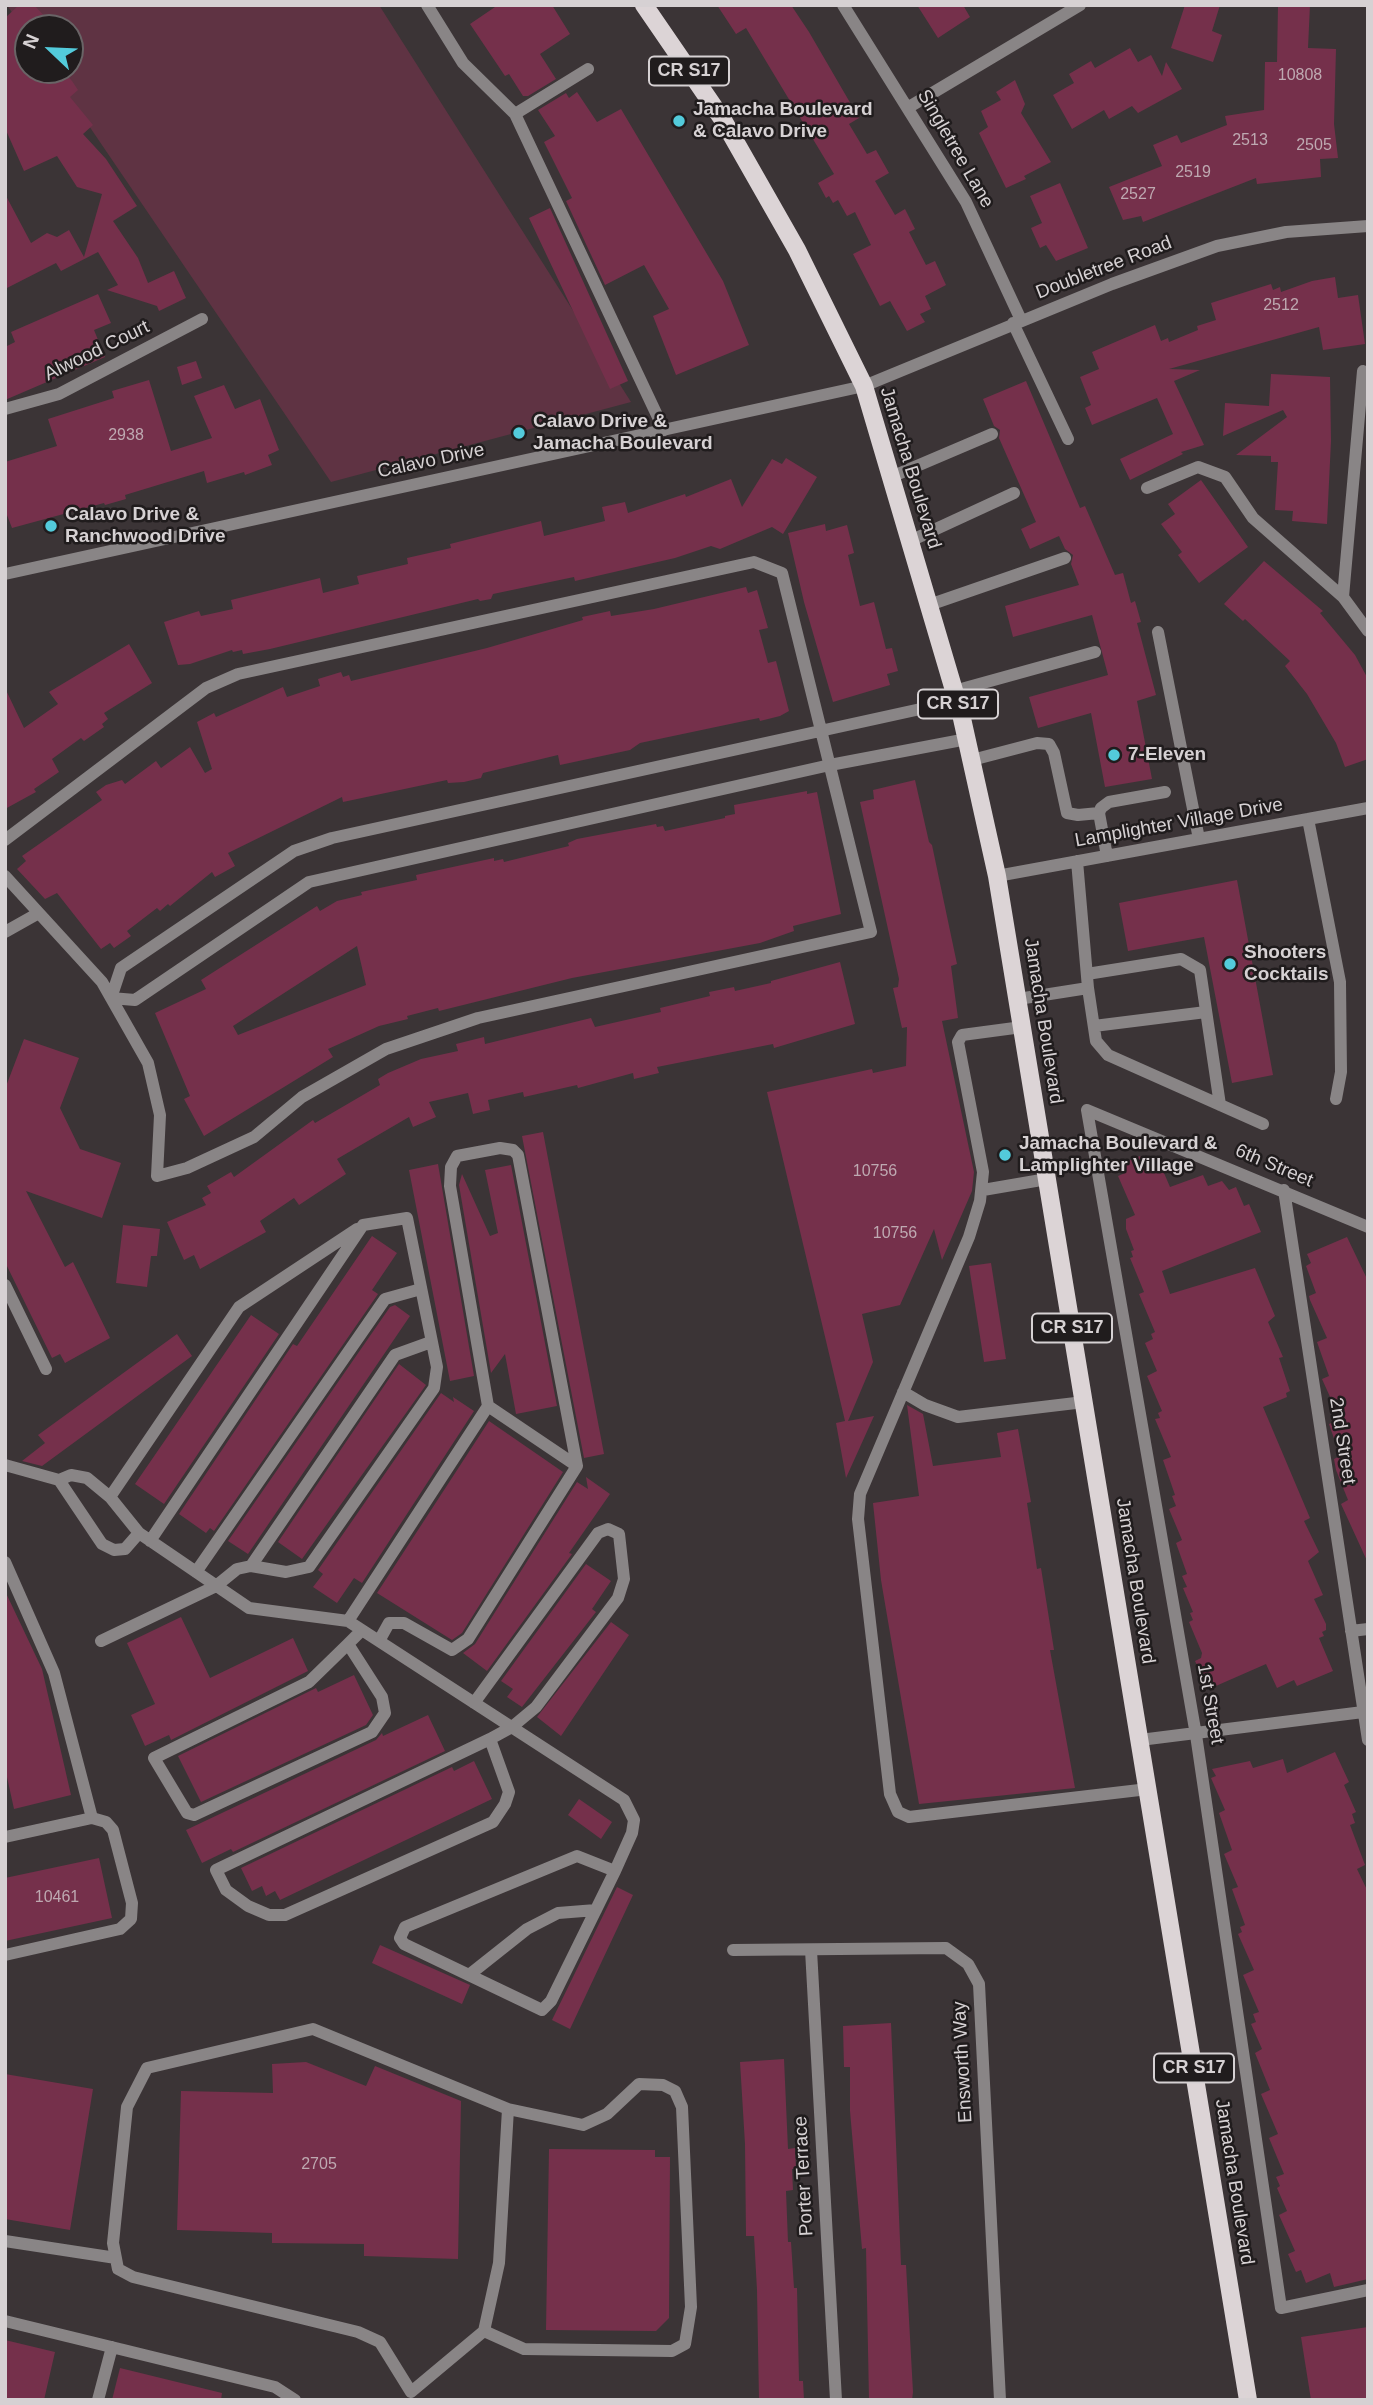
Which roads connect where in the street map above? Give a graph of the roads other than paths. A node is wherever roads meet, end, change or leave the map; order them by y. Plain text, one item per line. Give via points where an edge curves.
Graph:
1 (427, 5) edge
2 (644, 5) edge
3 (843, 5) edge
4 (1080, 5) edge
5 (587, 68) dead end
6 (909, 107) junction
7 (515, 114) junction
8 (1368, 226) edge
9 (202, 319) dead end
10 (1017, 321) junction
11 (1363, 371) dead end
12 (864, 386) junction
13 (5, 409) edge
14 (664, 430) junction
15 (992, 434) dead end
16 (1068, 439) dead end
17 (891, 477) junction
18 (1147, 488) dead end
19 (1014, 493) dead end
20 (910, 541) junction
21 (1065, 558) dead end
22 (5, 574) edge
23 (1343, 597) junction
24 (929, 605) junction
25 (1366, 624) edge
26 (1158, 632) dead end
27 (1095, 652) dead end
28 (956, 696) junction
29 (822, 732) junction
30 (967, 738) junction
31 (972, 760) junction
32 (830, 765) junction
33 (1165, 792) dead end
34 (1368, 807) edge
35 (1098, 813) junction
36 (1308, 819) junction
37 (1199, 839) junction
38 (5, 840) edge
39 (1107, 856) junction
40 (1077, 861) junction
41 (5, 876) edge
42 (998, 876) junction
43 (37, 914) junction
44 (5, 932) edge
45 (1087, 974) junction
46 (1088, 988) junction
47 (111, 998) junction
48 (1018, 999) junction
49 (1206, 1012) junction
50 (1094, 1026) junction
51 (1022, 1027) junction
52 (1336, 1099) dead end
53 (1220, 1105) junction
54 (1087, 1110) joint
55 (1264, 1124) dead end
56 (1047, 1179) junction
57 (983, 1190) junction
58 (1284, 1190) junction
59 (363, 1225) junction
60 (1368, 1227) edge
61 (5, 1285) edge
62 (421, 1289) junction
63 (432, 1342) junction
64 (46, 1369) dead end
65 (904, 1392) junction
66 (1084, 1402) junction
67 (488, 1406) junction
68 (5, 1465) edge
69 (578, 1466) junction
70 (59, 1480) junction
71 (110, 1497) junction
72 (139, 1533) junction
73 (150, 1541) junction
74 (5, 1562) edge
75 (251, 1566) junction
76 (196, 1572) junction
77 (216, 1586) junction
78 (348, 1621) junction
79 (1368, 1629) edge
80 (362, 1630) junction
81 (1351, 1631) junction
82 (101, 1641) dead end
83 (379, 1642) junction
84 (348, 1644) junction
85 (474, 1703) junction
86 (1363, 1712) junction
87 (512, 1727) junction
88 (1196, 1735) junction
89 (490, 1739) junction
90 (1140, 1740) junction
91 (1368, 1740) edge
92 (1148, 1789) junction
93 (92, 1818) junction
94 (5, 1837) edge
95 (615, 1871) junction
96 (596, 1910) junction
97 (733, 1950) dead end
98 (811, 1950) junction
99 (5, 1955) edge
100 (468, 1975) junction
101 (509, 2109) junction
102 (5, 2241) edge
103 (116, 2258) junction
104 (1368, 2290) edge
105 (5, 2321) edge
106 (484, 2331) junction
107 (112, 2347) junction
108 (411, 2396) edge
109 (98, 2400) edge
110 (296, 2400) edge
111 (836, 2400) edge
112 (1000, 2400) edge
113 (1248, 2400) edge

1 - 7 street via 463,63
2 - 12 main road, Jamacha Boulevard / CR S17 via 728,129 797,250
3 - 6 street, Singletree Lane
4 - 6 street
5 - 7 street
6 - 10 street, Singletree Lane via 965,202
7 - 14 street
8 - 10 street, Doubletree Road via 1286,232 1217,246
9 - 13 street, Alwood Court via 59,394
10 - 12 street, Doubletree Road
10 - 16 street, Singletree Lane
11 - 23 street
12 - 14 street, Calavo Drive
12 - 17 main road, Jamacha Boulevard / CR S17
14 - 22 street, Calavo Drive
15 - 17 street
17 - 20 main road, Jamacha Boulevard / CR S17
18 - 23 street via 1198,467 1224,477 1253,517
19 - 20 street
20 - 24 main road, Jamacha Boulevard / CR S17
21 - 24 street
23 - 25 street
24 - 28 main road, Jamacha Boulevard / CR S17
26 - 37 street
27 - 28 street
28 - 29 street
28 - 30 main road, Jamacha Boulevard / CR S17
29 - 32 street
29 - 38 street via 782,573 754,562 238,674 205,688
29 - 47 street via 332,838 294,851 121,968
30 - 31 main road, Jamacha Boulevard / CR S17
30 - 32 street
31 - 35 street via 1049,744 1067,813
31 - 42 main road, Jamacha Boulevard / CR S17
32 - 47 street via 309,882 135,1000
32 - 47 street via 871,932 478,1018 386,1049 302,1097 254,1137 187,1168 157,1176 160,1115 148,1063
33 - 35 street via 1109,803
34 - 36 street, Lamplighter Village Drive
35 - 39 street
36 - 37 street, Lamplighter Village Drive
36 - 52 street via 1340,982 1341,1072
37 - 39 street, Lamplighter Village Drive
39 - 40 street, Lamplighter Village Drive
40 - 42 street, Lamplighter Village Drive
40 - 45 street
41 - 43 street
42 - 48 main road, Jamacha Boulevard / CR S17
43 - 44 street
43 - 47 street via 102,982
45 - 46 street
45 - 49 street via 1181,959 1200,970
46 - 48 street
46 - 50 street
48 - 51 main road, Jamacha Boulevard / CR S17
49 - 50 street
49 - 53 street
50 - 53 street via 1096,1041 1108,1055
51 - 56 main road, Jamacha Boulevard / CR S17
51 - 57 street via 962,1035 958,1042
53 - 55 street
54 - 58 street, 6th Street
54 - 88 street, 1st Street
56 - 57 street
56 - 66 main road, Jamacha Boulevard / CR S17
57 - 65 street via 969,1237
58 - 60 street, 6th Street
58 - 81 street, 2nd Street
59 - 62 street via 407,1218
59 - 71 street via 239,1307
59 - 73 street
61 - 64 street
62 - 63 street
62 - 76 street via 385,1298
63 - 75 street via 395,1354
63 - 75 street via 434,1388 309,1567 286,1572
65 - 66 street via 958,1417
65 - 92 street via 860,1494 858,1520 890,1794 898,1812 909,1817
66 - 90 main road, Jamacha Boulevard / CR S17
67 - 69 street
67 - 69 street via 450,1186 457,1156 500,1148 518,1155
67 - 78 street
68 - 70 street
69 - 83 street via 467,1639 452,1650 404,1623 390,1623
70 - 71 street via 71,1475 87,1478
70 - 72 street via 102,1544 125,1549
71 - 72 street
72 - 73 street
73 - 76 street
74 - 93 street via 54,1673
75 - 77 street via 237,1569
76 - 77 street
77 - 78 street via 249,1608
77 - 82 street
78 - 80 street
79 - 81 street
80 - 83 street
80 - 84 street
81 - 86 street, 2nd Street
83 - 85 street
84 - 84 street via 382,1696 386,1713 372,1732 194,1815 187,1813 154,1758 309,1682
85 - 87 street
85 - 87 street via 598,1533 608,1529 619,1534 624,1579 618,1598 536,1707
86 - 88 street
86 - 91 street, 2nd Street
87 - 89 street
87 - 95 street via 624,1800 634,1820
88 - 90 street
88 - 104 street, 1st Street via 1282,2308
89 - 89 street via 509,1792 493,1822 285,1915 269,1915 226,1890 216,1870
90 - 92 main road, Jamacha Boulevard / CR S17
92 - 113 main road, Jamacha Boulevard / CR S17
93 - 94 street
93 - 99 street via 113,1830 132,1903 131,1919 120,1929
95 - 96 street
95 - 100 street via 577,1856 405,1927 400,1938 404,1944
96 - 100 street via 548,1918
96 - 100 street via 551,2001 542,2010
97 - 98 street, Ensworth Way
98 - 111 street, Porter Terrace
98 - 112 street, Ensworth Way via 946,1948 968,1964 979,1984
101 - 103 street via 313,2029 147,2068 127,2107 113,2244
101 - 106 street via 499,2263
101 - 106 street via 583,2125 607,2114 639,2084 663,2085 675,2091 682,2107 691,2307 685,2344 672,2351 524,2349
102 - 103 street
103 - 108 street via 118,2269 133,2277 358,2332 380,2342
105 - 107 street
106 - 108 street
107 - 109 street
107 - 110 street via 275,2387

